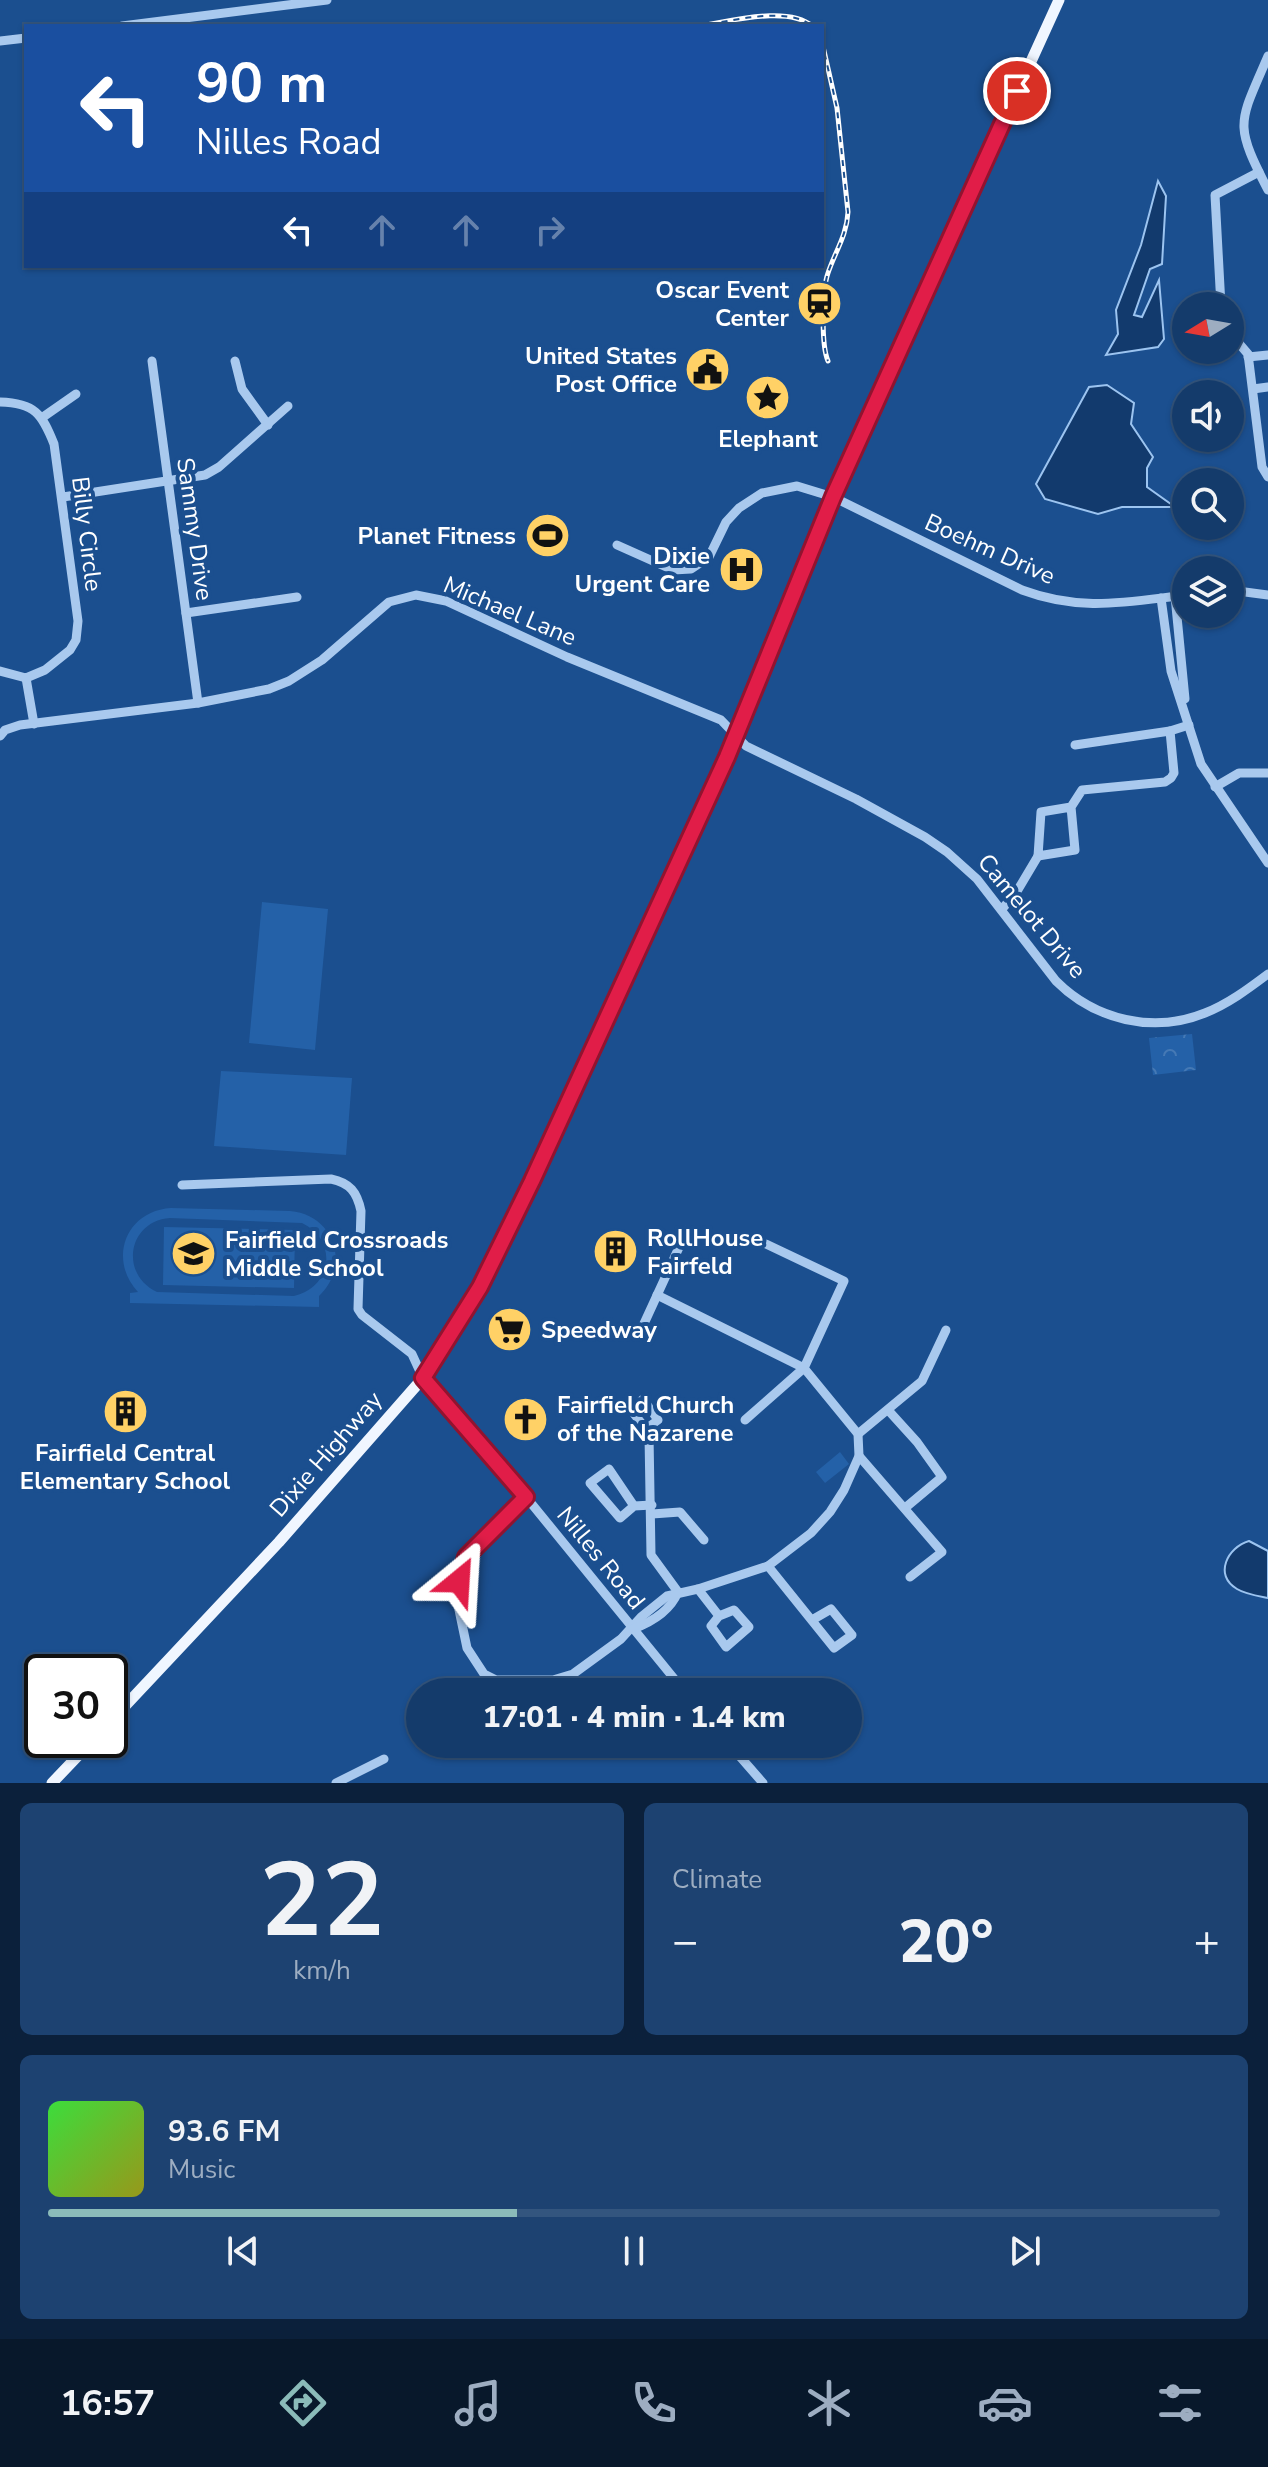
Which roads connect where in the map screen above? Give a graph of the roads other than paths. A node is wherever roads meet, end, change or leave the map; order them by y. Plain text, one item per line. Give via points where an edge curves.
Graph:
1 (327, 0) edge
2 (1059, 0) edge
3 (138, 24) edge
4 (24, 38) edge
5 (0, 41) edge
6 (1268, 56) edge
7 (1259, 172) junction
8 (1268, 190) edge
9 (1220, 292) edge
10 (1244, 352) edge
11 (1268, 355) edge
12 (1248, 357) junction
13 (152, 361) dead end
14 (235, 361) dead end
15 (1268, 387) edge
16 (1253, 389) junction
17 (76, 394) dead end
18 (0, 402) edge
19 (288, 406) dead end
20 (43, 417) junction
21 (268, 425) junction
22 (1268, 477) edge
23 (168, 482) junction
24 (63, 497) junction
25 (833, 497) junction
26 (617, 545) dead end
27 (1244, 592) edge
28 (1268, 595) edge
29 (1172, 596) edge
30 (297, 597) dead end
31 (1161, 598) junction
32 (186, 613) junction
33 (1178, 628) edge
34 (0, 671) edge
35 (26, 678) junction
36 (198, 703) junction
37 (1188, 720) junction
38 (34, 724) junction
39 (1170, 731) junction
40 (735, 733) junction
41 (0, 736) edge
42 (1075, 745) dead end
43 (1268, 773) edge
44 (1215, 787) junction
45 (1071, 807) junction
46 (1038, 856) junction
47 (1268, 863) edge
48 (1002, 909) junction
49 (1268, 974) edge
50 (182, 1185) dead end
51 (687, 1230) dead end
52 (766, 1244) dead end
53 (657, 1295) junction
54 (642, 1328) dead end
55 (946, 1330) dead end
56 (804, 1368) junction
57 (423, 1378) junction
58 (888, 1410) junction
59 (745, 1420) dead end
60 (646, 1429) dead end
61 (858, 1434) junction
62 (859, 1456) junction
63 (526, 1497) junction
64 (634, 1506) junction
65 (905, 1508) junction
66 (652, 1509) junction
67 (704, 1540) dead end
68 (768, 1566) junction
69 (910, 1577) dead end
70 (698, 1589) junction
71 (678, 1592) junction
72 (719, 1616) dead end
73 (812, 1620) dead end
74 (633, 1629) junction
75 (673, 1678) edge
76 (128, 1703) edge
77 (76, 1758) edge
78 (741, 1758) edge
79 (384, 1759) dead end
80 (359, 1772) junction
81 (52, 1783) edge
82 (336, 1783) edge
83 (362, 1783) edge
84 (763, 1783) edge

1 - 3 street
2 - 25 main road, Dixie Highway
4 - 5 street
6 - 7 street via 1243,115 1246,148
7 - 8 street
7 - 9 street via 1215,195
10 - 12 street
11 - 12 street
12 - 16 street
13 - 23 street, Sammy Drive
14 - 21 street via 242,389
15 - 16 street
16 - 22 street via 1262,467
17 - 20 street
18 - 20 street via 18,403
19 - 21 street
20 - 24 street, Billy Circle via 54,444
21 - 23 street via 205,475
23 - 24 street
23 - 32 street, Sammy Drive
24 - 35 street, Billy Circle via 76,640 66,655
25 - 26 street, Boehm Drive via 797,486 762,493 733,513 709,557 691,569 673,570
25 - 31 street, Boehm Drive via 1047,599 1089,605
25 - 40 main road, Dixie Highway
27 - 28 street
29 - 31 street, Boehm Drive
30 - 32 street
31 - 37 street via 1171,671
32 - 36 street, Sammy Drive
33 - 37 street
34 - 35 street
35 - 38 street
36 - 38 street, Michael Lane
36 - 40 street, Michael Lane via 289,681 389,602 416,595 446,601 721,720
37 - 39 street
37 - 44 street via 1201,764
38 - 41 street, Michael Lane
39 - 42 street
39 - 45 street via 1171,778 1082,790
40 - 48 street, Camelot Drive via 746,746 941,847
40 - 57 main road, Dixie Highway via 480,1287
43 - 44 street via 1239,773
44 - 47 street
45 - 46 street via 1041,812
45 - 46 street via 1075,850
46 - 48 street
48 - 49 street, Camelot Drive via 1067,992 1119,1018 1154,1023 1188,1019 1222,1005
50 - 57 street, Nilles Road via 331,1179 352,1188 361,1211 358,1309 412,1354
51 - 53 street
52 - 56 street via 844,1281
53 - 54 street
53 - 56 street
55 - 58 street via 922,1381
56 - 59 street
56 - 61 street
57 - 63 street, Nilles Road
57 - 76 main road, Dixie Highway
58 - 61 street
58 - 65 street via 942,1477
60 - 66 street
61 - 62 street
62 - 65 street
62 - 68 street via 830,1512
63 - 74 street, Nilles Road
63 - 74 street via 466,1557 459,1581 467,1648 484,1674 509,1681 573,1674
64 - 64 street via 620,1518 590,1483 609,1469
64 - 66 street
65 - 69 street via 942,1552
66 - 67 street via 680,1512
66 - 71 street via 651,1555
68 - 70 street
68 - 73 street
70 - 71 street
70 - 72 street
71 - 74 street via 673,1604
74 - 75 street, Nilles Road
77 - 81 main road
78 - 84 street
79 - 80 street
80 - 82 street
80 - 83 street

